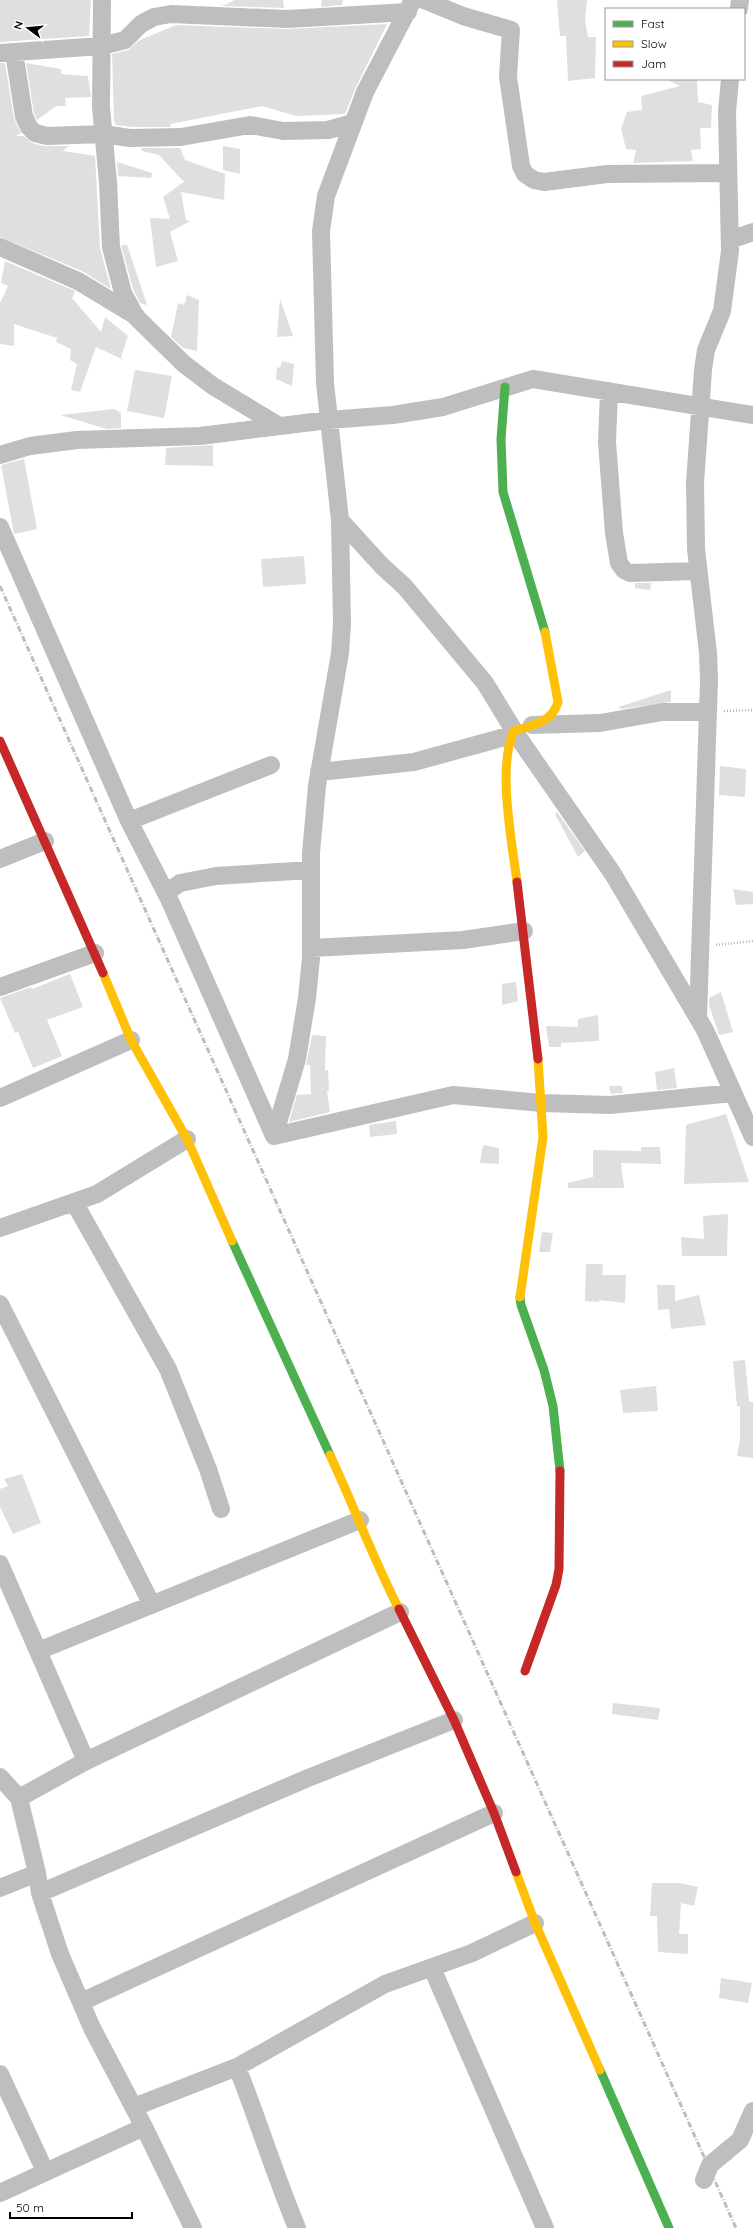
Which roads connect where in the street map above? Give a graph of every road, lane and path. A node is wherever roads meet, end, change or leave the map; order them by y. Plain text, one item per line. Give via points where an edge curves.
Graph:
1 (102, 0) edge
2 (424, 0) edge
3 (411, 6) edge
4 (102, 46) junction
5 (7, 53) edge
6 (730, 80) edge
7 (353, 123) junction
8 (103, 134) junction
9 (728, 174) junction
10 (753, 232) edge
11 (730, 240) junction
12 (0, 247) edge
13 (136, 317) junction
14 (505, 387) junction
15 (609, 391) junction
16 (700, 405) junction
17 (753, 415) edge
18 (329, 420) junction
19 (279, 426) junction
20 (0, 455) edge
21 (340, 520) junction
22 (0, 527) edge
23 (698, 571) junction
24 (753, 710) edge
25 (708, 712) junction
26 (531, 725) junction
27 (513, 733) junction
28 (0, 741) edge
29 (271, 765) dead end
30 (319, 772) junction
31 (129, 821) junction
32 (45, 841) junction
33 (0, 859) edge
34 (311, 870) junction
35 (166, 893) junction
36 (524, 932) junction
37 (753, 941) edge
38 (312, 948) junction
39 (699, 948) junction
40 (95, 953) junction
41 (0, 987) edge
42 (698, 1017) junction
43 (132, 1040) junction
44 (734, 1093) junction
45 (0, 1098) edge
46 (542, 1103) junction
47 (274, 1136) junction
48 (753, 1137) edge
49 (188, 1139) junction
50 (74, 1202) junction
51 (0, 1228) edge
52 (0, 1304) edge
53 (221, 1509) dead end
54 (360, 1520) junction
55 (0, 1564) edge
56 (152, 1605) junction
57 (400, 1612) junction
58 (38, 1651) junction
59 (525, 1671) dead end
60 (454, 1720) junction
61 (86, 1761) junction
62 (0, 1777) edge
63 (19, 1798) junction
64 (494, 1813) junction
65 (37, 1873) junction
66 (0, 1888) edge
67 (40, 1893) junction
68 (535, 1923) junction
69 (432, 1968) junction
70 (81, 2002) junction
71 (237, 2067) junction
72 (1, 2077) edge
73 (134, 2107) junction
74 (753, 2111) edge
75 (144, 2128) junction
76 (44, 2171) junction
77 (704, 2180) dead end
78 (0, 2193) edge
79 (192, 2228) edge
80 (297, 2228) edge
81 (545, 2228) edge
82 (669, 2228) edge

1 - 4 street
2 - 9 street via 463,16 511,30 508,77 521,166 525,174 534,180 544,182 607,174
3 - 4 street via 287,19 171,14 154,17 141,24 125,40
3 - 7 street via 365,92
4 - 5 street
4 - 8 street
5 - 8 street via 24,116 35,133 47,136
6 - 9 street via 727,112
7 - 8 street via 328,130 283,131 250,125 181,137 130,138
7 - 18 street via 326,196 321,231 325,383
8 - 13 street via 110,247 123,293
9 - 11 street
10 - 11 street
11 - 16 street via 725,296 722,311 706,350
12 - 13 street via 78,281
13 - 19 street via 184,364 213,386
14 - 15 street via 533,379
14 - 18 street via 444,407
14 - 26 street via 500,468 503,492 546,637 558,702 552,718
15 - 16 street
15 - 23 street via 607,442 614,533 620,563 624,570 630,573
16 - 17 street
16 - 23 street via 695,483
18 - 19 street
18 - 21 street
19 - 20 street via 200,436 77,440 30,446
21 - 27 street via 405,587 474,669 485,683
21 - 30 street via 340,653
22 - 31 street
23 - 25 street via 708,653
24 - 25 path
25 - 26 street via 662,712 572,726
25 - 39 street
26 - 27 street
27 - 30 street via 414,762
27 - 36 street via 508,743 506,758 510,818
27 - 42 street via 613,874
28 - 32 street
29 - 31 street
30 - 34 street
31 - 35 street
32 - 33 street
32 - 40 street
34 - 35 street via 216,876 180,883
34 - 38 street
35 - 47 street
36 - 38 street via 463,940
36 - 46 street
37 - 39 path
38 - 47 street via 297,1059
39 - 42 street
40 - 41 street
40 - 43 street
42 - 44 street
43 - 45 street
43 - 49 street
44 - 46 street via 610,1105
44 - 48 street
46 - 47 street via 453,1095
46 - 59 street via 543,1137 540,1168 520,1293 521,1305 544,1370 553,1406 561,1482 560,1536 556,1585
49 - 50 street via 97,1194
49 - 54 street
50 - 51 street
50 - 53 street via 168,1369
52 - 56 street
54 - 56 street
54 - 57 street via 379,1570
55 - 58 street
56 - 58 street
57 - 60 street
57 - 61 street
58 - 61 street
60 - 64 street
60 - 67 street via 308,1778
61 - 63 street
62 - 63 street
63 - 65 street
64 - 68 street
64 - 70 street
65 - 66 street
65 - 67 street
67 - 70 street via 57,1947
68 - 69 street via 472,1953
68 - 82 street
69 - 71 street via 385,1984
69 - 81 street
70 - 73 street
71 - 73 street
71 - 80 street via 256,2114 272,2167
72 - 76 street
73 - 75 street
74 - 77 street via 740,2140 710,2165
75 - 76 street
75 - 79 street
76 - 78 street

